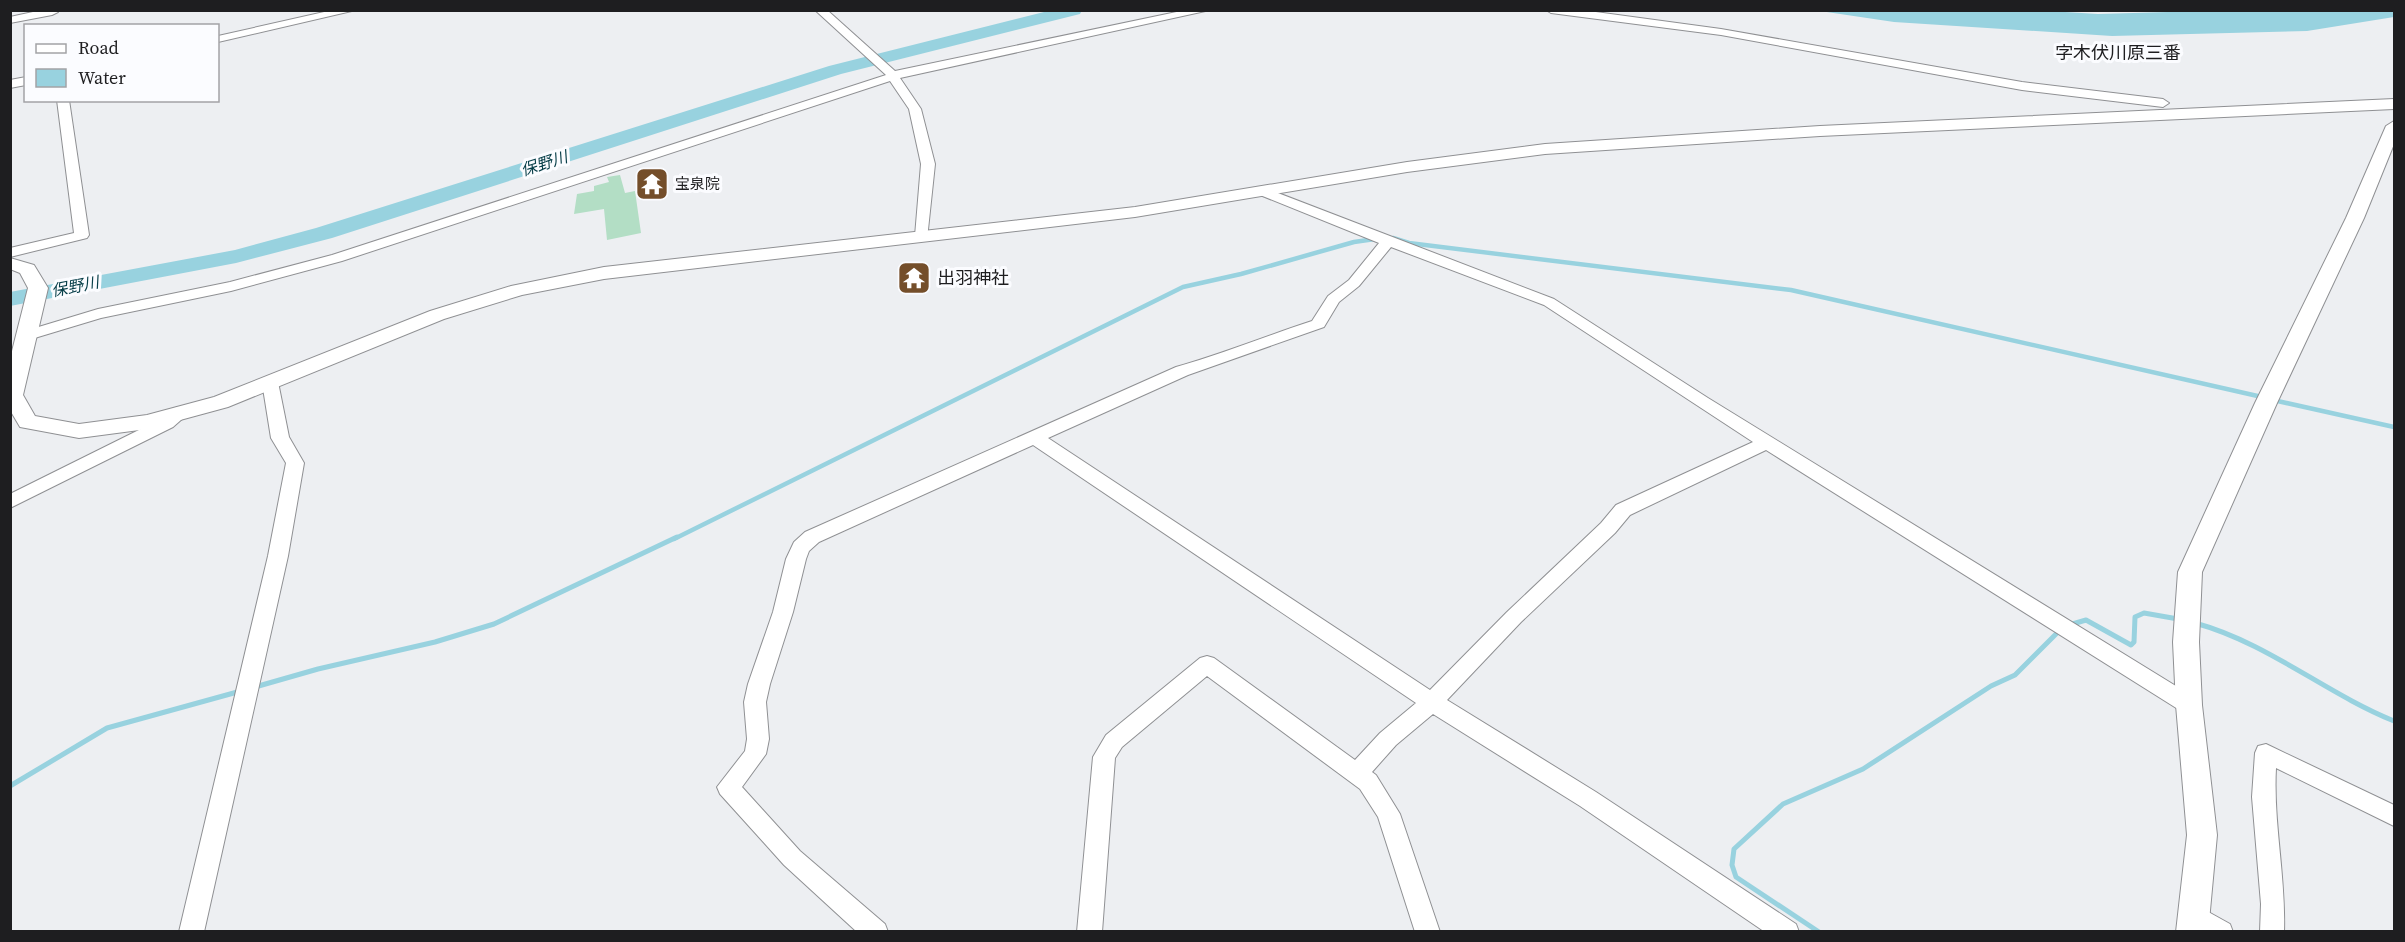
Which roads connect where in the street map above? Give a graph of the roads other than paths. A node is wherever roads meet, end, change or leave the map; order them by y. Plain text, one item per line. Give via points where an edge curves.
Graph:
1 (351, 10) edge
2 (820, 10) edge
3 (1205, 10) edge
4 (1551, 10) edge
5 (53, 15) edge
6 (10, 20) edge
7 (219, 39) edge
8 (890, 72) junction
9 (63, 102) edge
10 (2163, 103) dead end
11 (2394, 105) edge
12 (2394, 126) edge
13 (1265, 192) junction
14 (922, 236) junction
15 (1383, 239) junction
16 (10, 253) edge
17 (19, 266) edge
18 (28, 335) junction
19 (270, 382) junction
20 (181, 412) junction
21 (1034, 437) junction
22 (1767, 442) junction
23 (10, 502) edge
24 (1432, 702) junction
25 (2189, 705) junction
26 (1357, 773) junction
27 (2394, 816) edge
28 (2193, 923) edge
29 (191, 932) edge
30 (876, 932) edge
31 (1089, 932) edge
32 (1428, 932) edge
33 (1787, 932) edge
34 (2221, 932) edge
35 (2272, 932) edge

1 - 7 street
2 - 8 street
3 - 8 street
4 - 10 street via 1721,32 2022,86
5 - 6 street
8 - 14 street via 915,109 928,164
8 - 18 street via 326,262 98,314
9 - 16 street via 82,235
11 - 13 street via 1545,148
12 - 25 street via 2190,572
13 - 14 street via 1135,212
13 - 15 street
14 - 19 street via 604,273 518,290 437,315
15 - 21 street via 1354,283 1333,299 1318,324 1182,371
15 - 22 street via 1549,302
17 - 18 street via 38,288
18 - 20 street via 12,395 28,422 79,431 147,422
19 - 20 street via 221,402
19 - 29 street via 280,438 294,463 278,556
20 - 23 street via 167,423
21 - 24 street
21 - 30 street via 825,530 801,547 796,559 755,702 757,747 728,787 792,858
22 - 24 street via 1623,510
22 - 25 street
24 - 26 street via 1388,739
24 - 33 street
25 - 28 street via 2202,835
26 - 31 street via 1207,664 1114,741 1104,757
26 - 32 street via 1376,791 1388,814
27 - 35 street via 2266,753 2263,797
28 - 34 street

